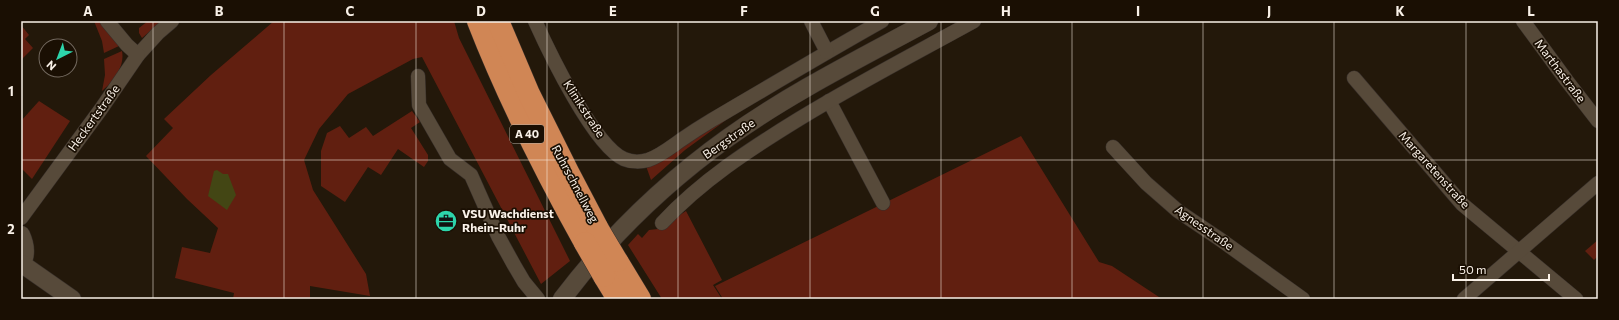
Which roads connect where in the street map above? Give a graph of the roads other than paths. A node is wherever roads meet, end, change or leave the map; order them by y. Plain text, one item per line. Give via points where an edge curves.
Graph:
1 (107, 21) edge
2 (172, 21) edge
3 (478, 21) edge
4 (498, 21) edge
5 (535, 21) edge
6 (811, 21) edge
7 (882, 21) edge
8 (929, 21) edge
9 (974, 21) edge
10 (1523, 21) edge
11 (827, 52) junction
12 (138, 55) junction
13 (418, 76) dead end
14 (1354, 78) dead end
15 (829, 100) junction
16 (1598, 121) edge
17 (1113, 147) dead end
18 (658, 155) joint
19 (1598, 183) edge
20 (883, 203) dead end
21 (21, 218) edge
22 (662, 223) dead end
23 (21, 236) edge
24 (592, 236) junction
25 (1518, 252) junction
26 (22, 265) edge
27 (610, 268) junction
28 (72, 299) edge
29 (538, 299) edge
30 (562, 299) edge
31 (618, 299) edge
32 (640, 299) edge
33 (1303, 299) edge
34 (1464, 299) edge
35 (1576, 299) edge

1 - 12 street
2 - 12 street, Heckertstraße
3 - 24 highway, Ruhrschnellweg / A 40 via 519,117 549,177
4 - 24 highway, Ruhrschnellweg / A 40 via 529,94 568,172
5 - 18 street, Klinikstraße via 574,96 608,146 616,154 636,162 646,161
6 - 11 street
7 - 11 street, Bergstraße
8 - 30 street, Bergstraße via 802,90 730,136 691,166 629,222
9 - 15 street, Bergstraße
10 - 16 street, Marthastraße
11 - 18 street, Bergstraße
12 - 21 street, Heckertstraße via 101,110
13 - 29 street via 419,105 450,159 471,175 498,236 524,282
14 - 25 street, Margaretenstraße via 1462,204
15 - 20 street
15 - 22 street, Bergstraße via 742,156 686,200
17 - 33 street, Agnesstraße via 1146,184 1178,211
19 - 25 street
23 - 26 street via 26,245
24 - 27 highway, Ruhrschnellweg / A 40, bridge
25 - 34 street
25 - 35 street, Margaretenstraße
26 - 28 street
27 - 31 highway, Ruhrschnellweg / A 40
27 - 32 highway, Ruhrschnellweg / A 40

